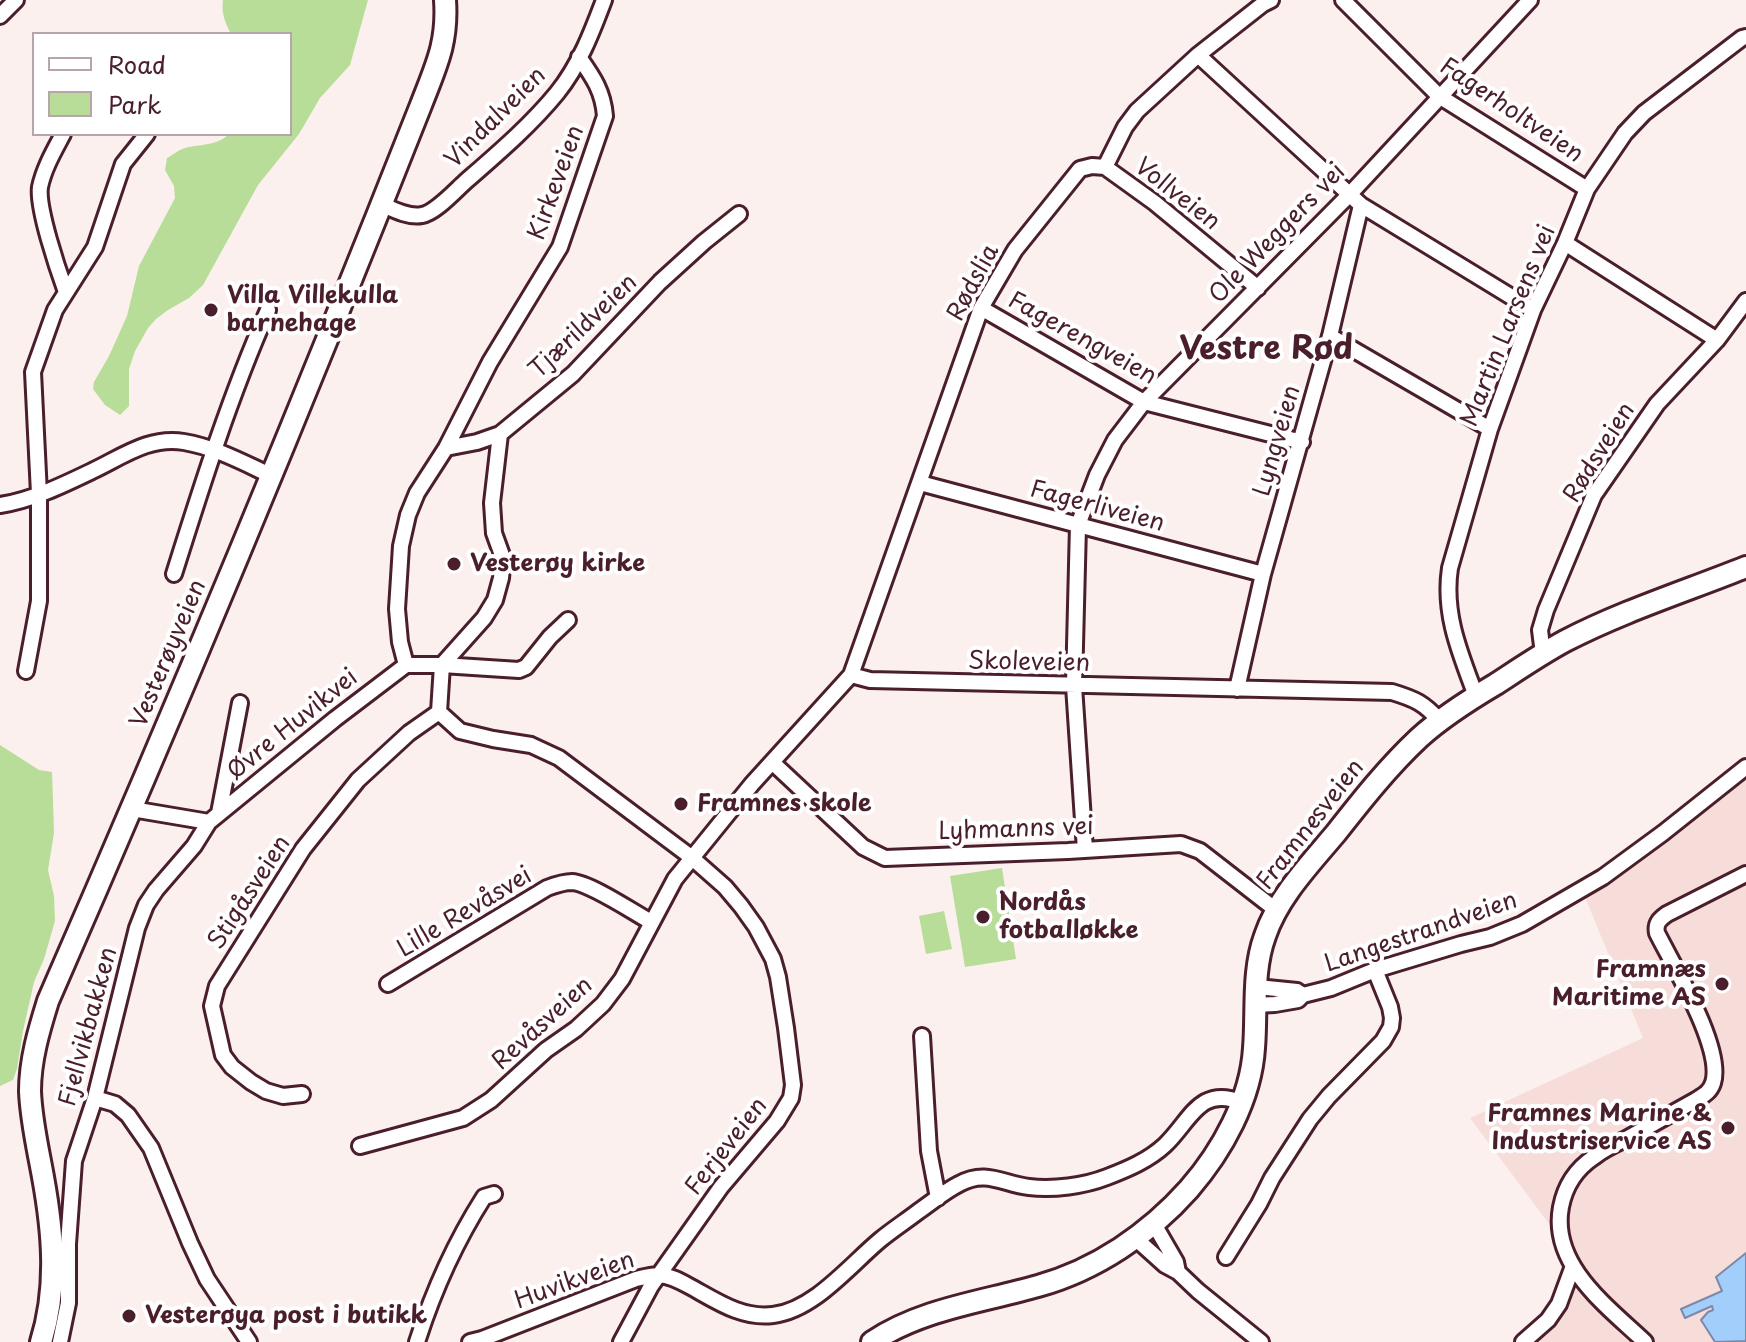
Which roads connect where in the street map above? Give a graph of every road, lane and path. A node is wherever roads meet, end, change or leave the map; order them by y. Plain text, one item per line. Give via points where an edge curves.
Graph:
1 (16, 0) edge
2 (445, 0) edge
3 (604, 0) edge
4 (1343, 0) edge
5 (1530, 0) edge
6 (1266, 1) edge
7 (0, 16) edge
8 (1746, 37) edge
9 (1198, 55) junction
10 (579, 57) junction
11 (1439, 96) junction
12 (62, 136) edge
13 (145, 136) edge
14 (1105, 167) junction
15 (1587, 189) junction
16 (1349, 195) junction
17 (381, 204) junction
18 (1361, 205) junction
19 (739, 214) dead end
20 (1565, 243) junction
21 (1258, 288) junction
22 (66, 292) junction
23 (1746, 301) edge
24 (981, 308) junction
25 (268, 310) dead end
26 (1533, 310) junction
27 (1330, 336) junction
28 (1717, 340) junction
29 (1144, 402) junction
30 (1490, 429) junction
31 (500, 434) junction
32 (1302, 442) junction
33 (446, 448) junction
34 (213, 449) junction
35 (270, 475) junction
36 (920, 483) junction
37 (39, 494) junction
38 (0, 505) edge
39 (1078, 525) junction
40 (1746, 567) edge
41 (174, 574) dead end
42 (1263, 574) junction
43 (568, 620) dead end
44 (1543, 654) junction
45 (406, 665) junction
46 (442, 665) junction
47 (26, 671) dead end
48 (851, 675) junction
49 (1074, 686) junction
50 (1237, 689) junction
51 (1476, 696) junction
52 (240, 703) dead end
53 (439, 712) junction
54 (1440, 721) junction
55 (772, 762) junction
56 (1746, 767) edge
57 (132, 809) junction
58 (214, 817) junction
59 (1085, 850) junction
60 (691, 857) junction
61 (1746, 874) edge
62 (1276, 910) junction
63 (651, 922) junction
64 (1375, 970) junction
65 (388, 984) dead end
66 (1256, 996) junction
67 (922, 1036) dead end
68 (302, 1094) dead end
69 (95, 1098) junction
70 (1241, 1102) junction
71 (360, 1146) dead end
72 (494, 1194) dead end
73 (938, 1198) junction
74 (1154, 1224) junction
75 (1135, 1238) junction
76 (1226, 1257) dead end
77 (1573, 1266) junction
78 (1178, 1272) junction
79 (659, 1275) junction
80 (41, 1342) edge
81 (60, 1342) edge
82 (249, 1342) edge
83 (417, 1342) edge
84 (470, 1342) edge
85 (621, 1342) edge
86 (872, 1342) edge
87 (1261, 1342) edge
88 (1523, 1342) edge
89 (1645, 1342) edge

1 - 7 street
2 - 17 main road, Vesterøyveien via 442,51
3 - 10 street, Vindalveien
4 - 11 street, Fagerholtveien
5 - 11 street, Ole Weggers vei
6 - 9 street
8 - 15 street, Martin Larsens vei via 1644,113
9 - 14 street via 1137,111
9 - 16 street
10 - 17 street, Vindalveien via 529,123 433,210 412,215
10 - 33 street, Kirkeveien via 597,84 605,116 560,247 490,362
11 - 15 street, Fagerholtveien
11 - 16 street, Ole Weggers vei
12 - 22 street via 39,191
13 - 22 street via 123,164 95,247
14 - 21 street, Vollveien
14 - 24 street, Rødslia via 1080,169 1015,250
15 - 20 street, Martin Larsens vei
16 - 18 street
16 - 21 street, Ole Weggers vei
17 - 35 main road, Vesterøyveien
18 - 26 street
18 - 27 street, Lyngveien
19 - 31 street, Tjærildveien via 660,282 573,374
20 - 26 street, Martin Larsens vei
20 - 28 street
21 - 29 street, Ole Weggers vei
22 - 37 street via 33,372
23 - 28 street, Rødsveien
24 - 29 street, Fagerengveien
24 - 36 street, Rødslia
25 - 34 street
26 - 30 street, Martin Larsens vei
27 - 30 street
27 - 32 street, Lyngveien
28 - 44 street, Rødsveien via 1657,404 1594,495 1546,610 1540,630
29 - 32 street, Fagerengveien
29 - 39 street, Ole Weggers vei via 1115,440
30 - 51 street, Martin Larsens vei via 1447,588 1455,639
31 - 33 street, Tjærildveien
31 - 46 street via 492,503 503,558 501,578 484,618
32 - 42 street, Lyngveien
33 - 45 street via 417,493 401,546 397,609
34 - 35 street
34 - 37 street via 183,441 154,442
34 - 41 street
35 - 57 main road, Vesterøyveien
36 - 39 street, Fagerliveien
36 - 48 street, Rødslia
37 - 38 street
37 - 47 street via 39,601
39 - 42 street, Fagerliveien
39 - 49 street, Ole Weggers vei
40 - 44 main road, Framnesveien via 1623,615
42 - 50 street, Lyngveien
43 - 46 street via 519,670
44 - 51 main road, Framnesveien
45 - 46 street
45 - 58 street, Øvre Huvikvei
46 - 53 street
48 - 49 street, Skoleveien via 870,680
48 - 55 street
49 - 50 street, Skoleveien
49 - 59 street, Ole Weggers vei
50 - 54 street, Skoleveien via 1392,692 1413,698
51 - 54 main road, Framnesveien
52 - 58 street
53 - 60 street, Ferjeveien via 460,731 531,745 559,758
53 - 68 street, Stigåsveien via 358,780 303,849 217,986 212,1006 223,1055 232,1067 266,1091
54 - 62 main road, Framnesveien via 1374,785
55 - 59 street, Lyhmanns vei via 863,847 885,858
55 - 60 street
56 - 64 street, Langestrandveien via 1603,877 1537,916 1490,937
57 - 58 street
57 - 80 main road, Vesterøyveien via 48,1001 32,1061 33,1125 53,1267
58 - 69 street, Fjellvikbakken via 146,905
59 - 62 street, Lyhmanns vei via 1189,846
60 - 63 street, Revåsveien
60 - 79 street, Ferjeveien via 741,906 773,959 793,1085 777,1121 721,1187
61 - 77 street via 1667,914 1656,927 1705,1027 1713,1086 1579,1169 1566,1190 1559,1229
62 - 66 main road, Framnesveien via 1264,936
63 - 65 street, Lille Revåsvei via 589,887 562,883
63 - 71 street, Revåsveien via 603,1004 491,1100 463,1118
64 - 66 street, Langestrandveien via 1298,1000
64 - 76 street via 1390,1007 1391,1027 1310,1119
66 - 70 main road, Framnesveien via 1251,1074
67 - 73 street via 929,1151
69 - 81 street, Fjellvikbakken via 74,1161 68,1303
69 - 82 street via 128,1115 151,1148 207,1279
70 - 73 street, Huvikveien via 1208,1100 1164,1146 1104,1179 1033,1188 979,1176
70 - 74 main road, Framnesveien via 1214,1157
72 - 83 street via 484,1197 459,1241
73 - 79 street, Huvikveien via 797,1309 755,1316
74 - 75 main road, Framnesveien
74 - 78 street
75 - 78 street
75 - 86 main road, Framnesveien via 1077,1272 927,1314
77 - 88 street via 1559,1304
77 - 89 street
78 - 87 street
79 - 84 street, Huvikveien
79 - 85 street, Ferjeveien

